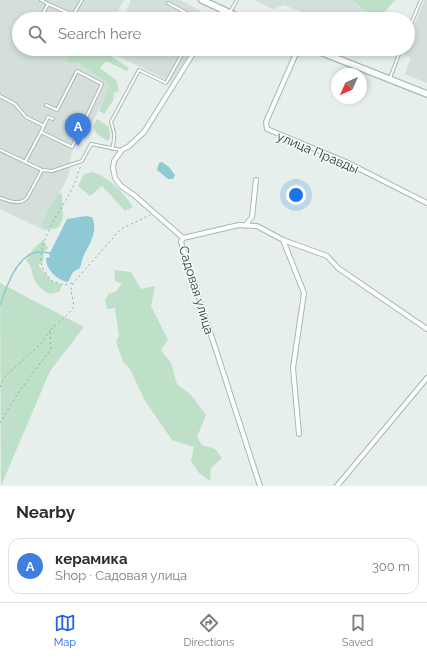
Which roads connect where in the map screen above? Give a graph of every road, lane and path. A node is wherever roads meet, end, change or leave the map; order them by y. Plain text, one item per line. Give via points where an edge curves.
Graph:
1 (41, 0) edge
2 (82, 0) edge
3 (202, 0) edge
4 (237, 0) edge
5 (421, 0) edge
6 (168, 3) dead end
7 (48, 4) junction
8 (223, 11) edge
9 (44, 12) edge
10 (66, 12) edge
11 (75, 12) edge
12 (185, 12) edge
13 (231, 12) edge
14 (415, 14) edge
15 (181, 56) edge
16 (192, 56) edge
17 (295, 56) edge
18 (331, 56) edge
19 (398, 56) edge
20 (389, 79) junction
21 (427, 94) edge
22 (0, 96) edge
23 (46, 105) dead end
24 (53, 119) dead end
25 (44, 126) junction
26 (41, 132) junction
27 (112, 149) junction
28 (0, 150) edge
29 (122, 150) junction
30 (82, 161) junction
31 (25, 162) junction
32 (42, 170) junction
33 (256, 180) dead end
34 (0, 198) edge
35 (427, 203) edge
36 (154, 212) junction
37 (245, 226) junction
38 (182, 238) junction
39 (283, 240) junction
40 (73, 283) junction
41 (427, 329) edge
42 (50, 330) junction
43 (427, 378) edge
44 (0, 387) edge
45 (0, 422) edge
46 (299, 434) dead end
47 (260, 486) edge
48 (337, 486) edge

1 - 7 lane
2 - 11 lane
3 - 8 main road
4 - 13 lane
5 - 14 lane
6 - 12 lane
7 - 9 lane
7 - 10 lane
15 - 27 lane via 166,83 138,70 111,122 115,131
16 - 29 street, Садовая улица via 144,132
17 - 35 street, улица Правды via 266,122 267,129 346,162
18 - 20 main road
19 - 20 lane
20 - 21 main road
22 - 25 lane via 15,104 26,117
23 - 26 lane via 57,110 76,72 102,84 72,147
24 - 25 lane via 48,117
25 - 26 lane
26 - 31 lane
27 - 29 lane
27 - 30 lane via 91,144
28 - 31 lane
29 - 36 street, Садовая улица via 114,161 115,178 121,186
30 - 32 lane via 52,171
30 - 40 path via 72,189 47,235 41,258 41,265 52,282 64,285
31 - 32 lane
32 - 34 lane via 24,201 16,204
33 - 37 street via 252,217
36 - 38 street, Садовая улица
36 - 40 path via 121,229
37 - 38 street
37 - 39 street via 257,226
38 - 47 street, Садовая улица via 181,242
39 - 41 street via 327,256 338,268
39 - 46 street via 304,293 293,368
40 - 42 path via 71,290 74,306
42 - 44 path via 40,345 6,375
42 - 45 path via 51,349
43 - 48 street

